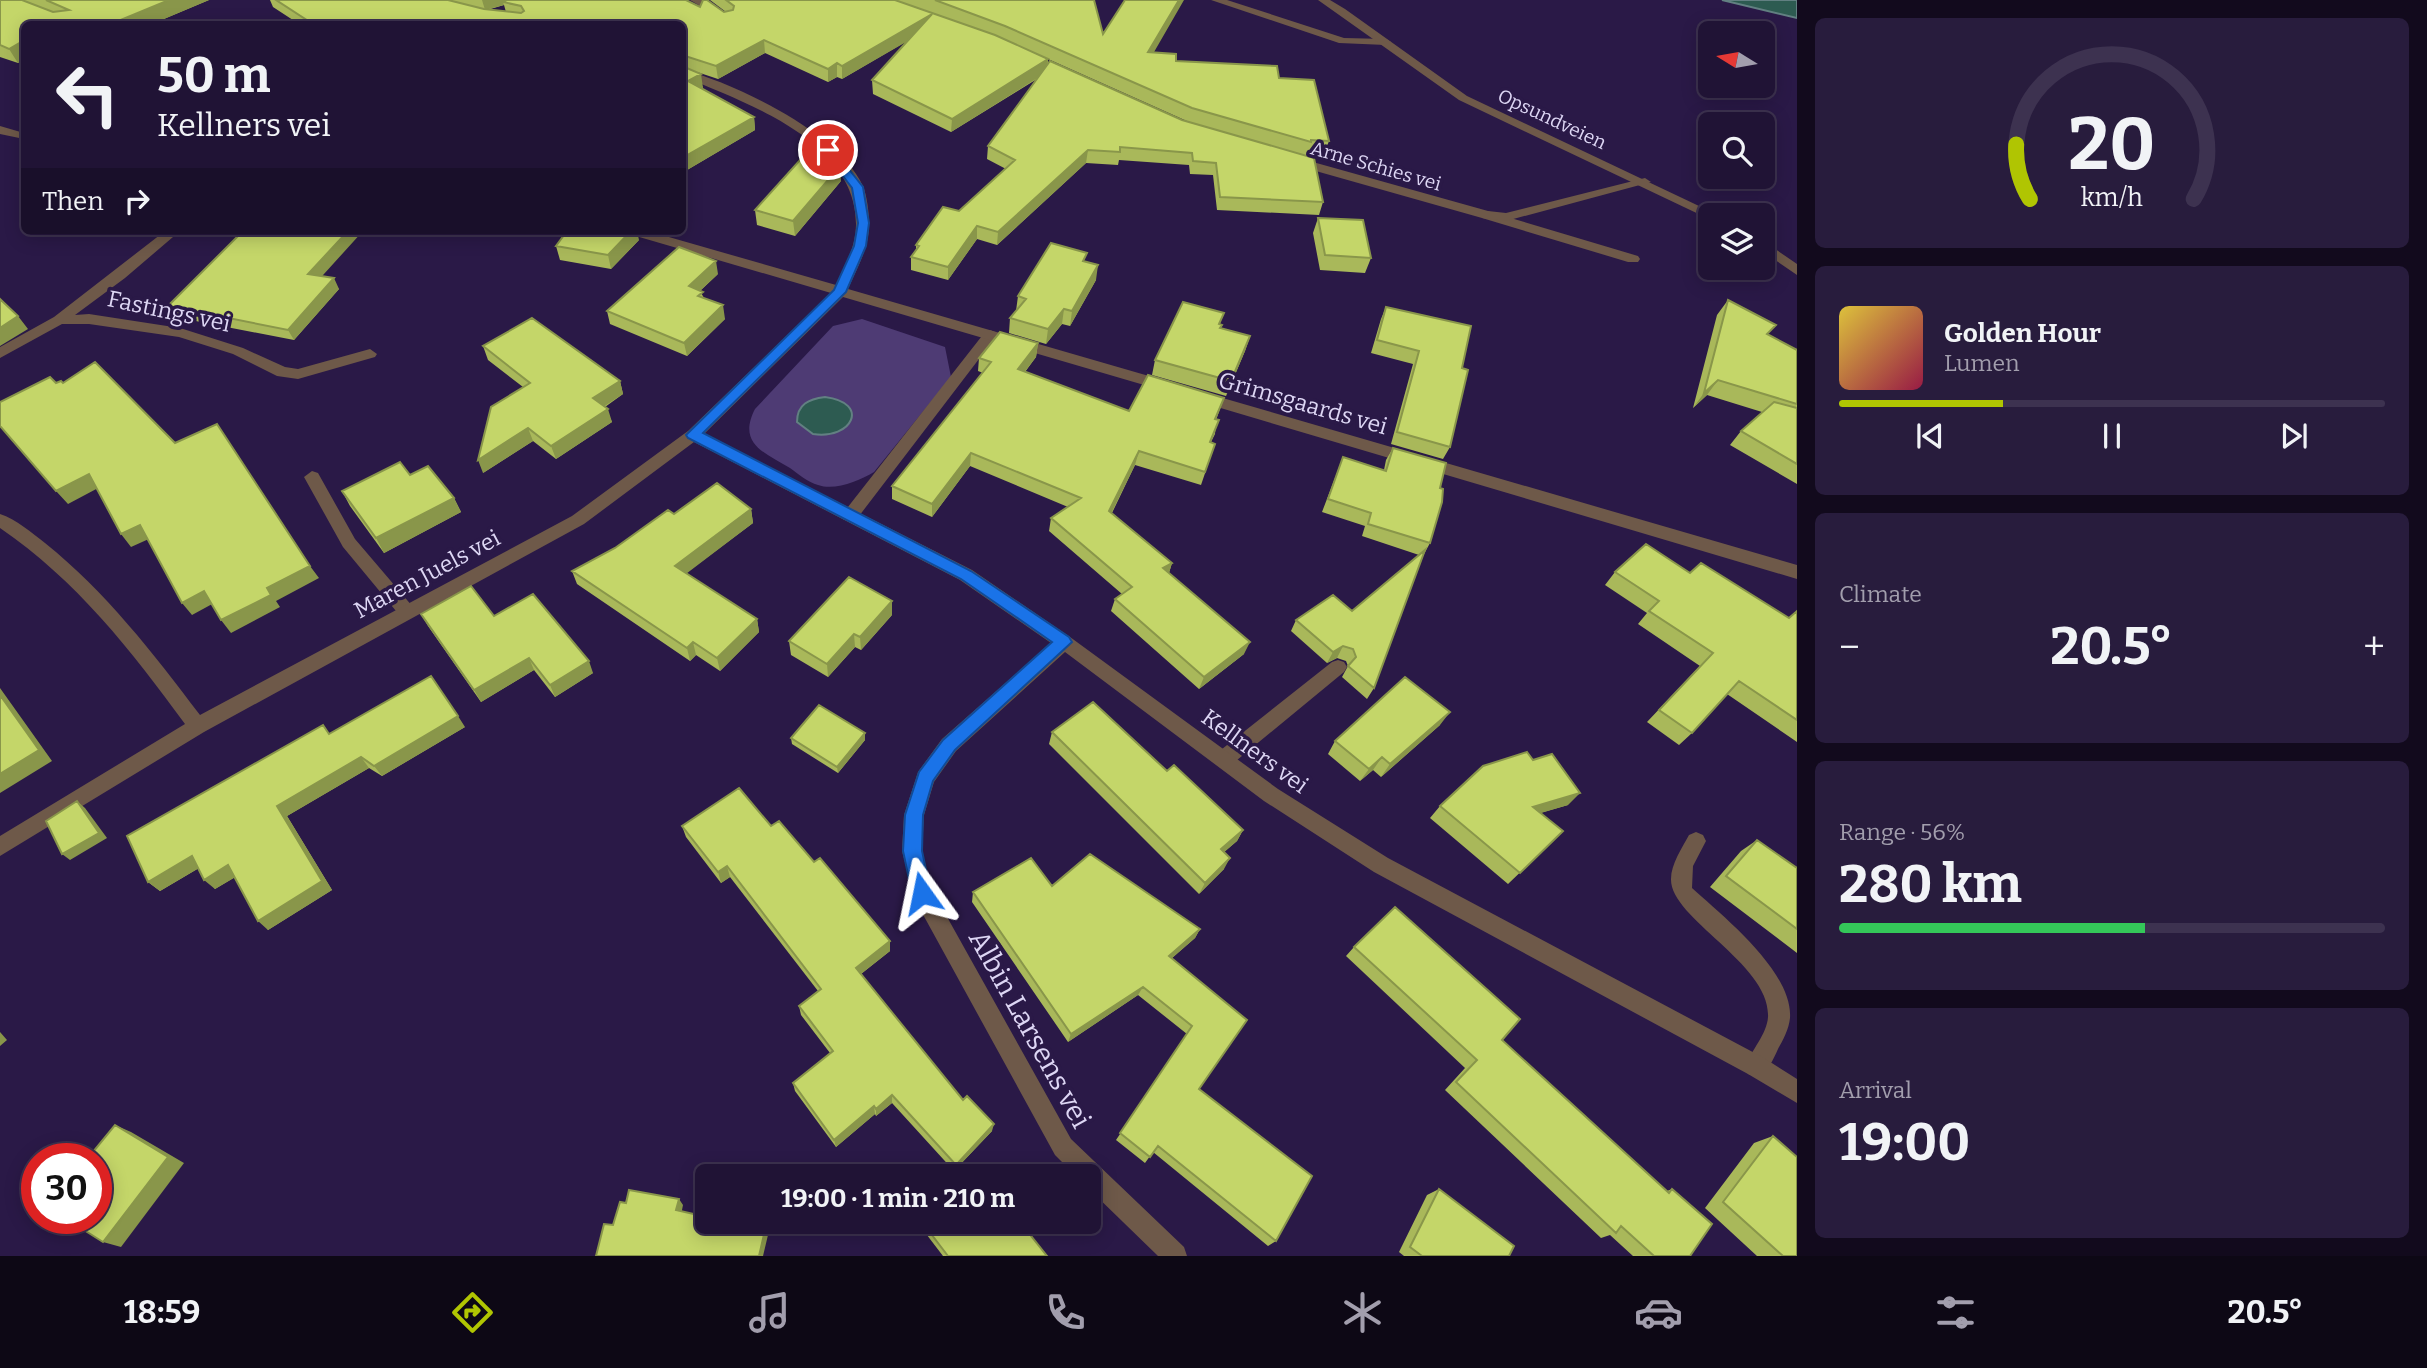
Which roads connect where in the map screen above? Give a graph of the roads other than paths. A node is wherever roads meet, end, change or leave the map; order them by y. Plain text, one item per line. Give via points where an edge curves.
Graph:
1 (695, 0) edge
2 (1216, 0) edge
3 (1323, 0) edge
4 (729, 21) edge
5 (1387, 42) junction
6 (686, 74) edge
7 (0, 130) edge
8 (21, 135) edge
9 (1279, 156) edge
10 (1645, 182) junction
11 (1698, 208) edge
12 (1487, 215) junction
13 (168, 235) edge
14 (648, 235) edge
15 (1775, 254) edge
16 (1633, 258) dead end
17 (1797, 271) edge
18 (840, 292) junction
19 (59, 320) junction
20 (990, 335) junction
21 (0, 353) edge
22 (370, 354) dead end
23 (693, 435) junction
24 (312, 477) dead end
25 (850, 516) junction
26 (0, 520) edge
27 (1797, 572) edge
28 (407, 612) junction
29 (1064, 642) junction
30 (1338, 667) edge
31 (197, 726) junction
32 (1224, 760) junction
33 (1696, 841) dead end
34 (0, 847) edge
35 (1756, 1066) junction
36 (1797, 1092) edge
37 (1175, 1256) edge

1 - 4 street
2 - 5 street via 1343,41
3 - 5 street, Opsundveien
5 - 10 street, Opsundveien via 1463,98
6 - 18 street via 752,101 802,129 828,150 857,187 863,223 860,246
7 - 8 street
9 - 12 street, Arne Schies vei
10 - 11 street, Opsundveien
10 - 12 street, Arne Schies vei via 1523,215
12 - 16 street
13 - 19 street
14 - 18 street, Grimsgaards vei
15 - 17 street
18 - 20 street, Grimsgaards vei
18 - 23 street, Maren Juels vei
19 - 21 street, Fastings vei
19 - 22 street, Fastings vei via 89,319 180,333 298,374
20 - 25 street
20 - 27 street, Grimsgaards vei
23 - 25 street, Kellners vei
23 - 28 street, Maren Juels vei via 578,520
24 - 28 street via 349,543
25 - 29 street, Kellners vei via 966,575
26 - 31 street via 30,538 89,589
28 - 31 street, Maren Juels vei
29 - 32 street, Kellners vei
29 - 37 street, Albin Larsens vei via 949,745 925,778 914,815 912,851 922,893 1062,1147
30 - 32 street
31 - 34 street, Maren Juels vei
32 - 35 street, Kellners vei via 1381,865
33 - 35 street via 1681,871 1684,894 1752,961 1777,999 1774,1034
35 - 36 street, Kellners vei

